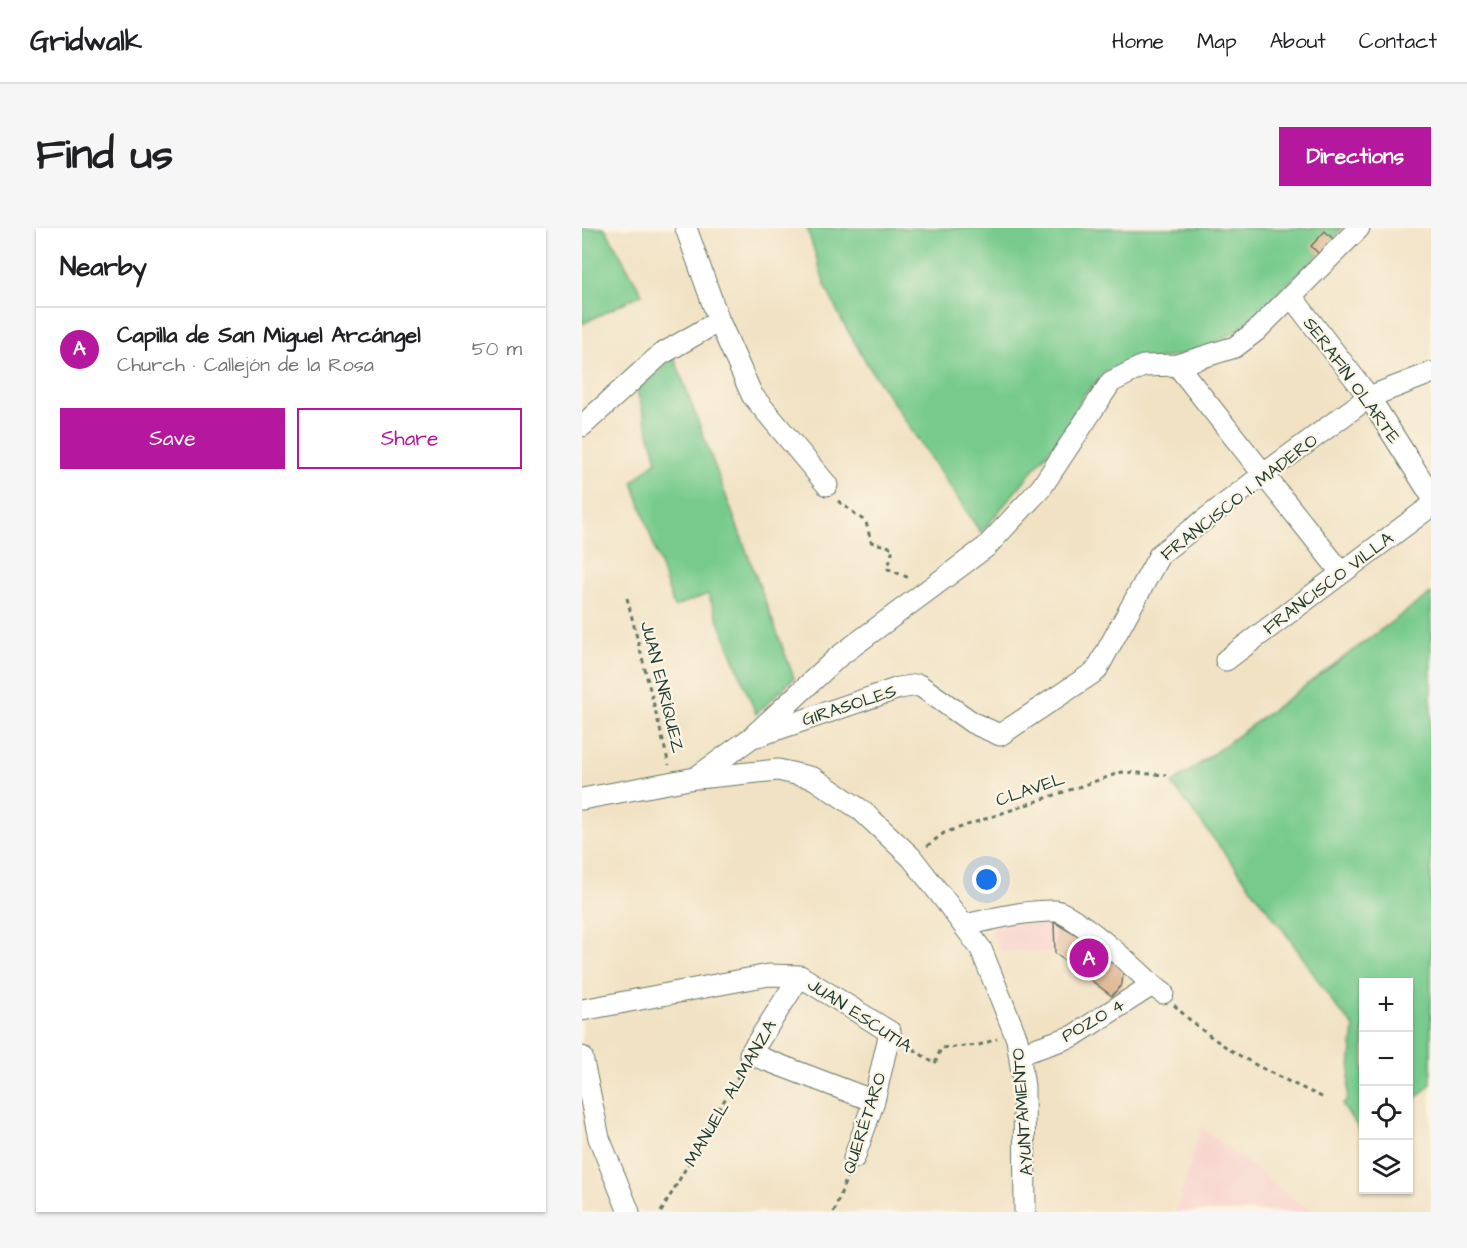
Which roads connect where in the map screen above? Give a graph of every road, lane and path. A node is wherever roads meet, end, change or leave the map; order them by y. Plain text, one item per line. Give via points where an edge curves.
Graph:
1 (686, 228) edge
2 (1359, 228) edge
3 (1291, 296) junction
4 (719, 321) junction
5 (1178, 365) junction
6 (1431, 373) edge
7 (1370, 397) junction
8 (582, 426) edge
9 (1264, 474) junction
10 (827, 485) joint
11 (1431, 495) edge
12 (1431, 506) edge
13 (1341, 572) junction
14 (924, 595) junction
15 (627, 598) dead end
16 (1226, 660) dead end
17 (1096, 671) joint
18 (751, 738) junction
19 (1166, 776) dead end
20 (695, 778) junction
21 (674, 783) junction
22 (582, 799) edge
23 (911, 857) junction
24 (964, 925) junction
25 (800, 976) junction
26 (1157, 989) junction
27 (582, 1010) edge
28 (890, 1032) junction
29 (1018, 1046) junction
30 (750, 1054) junction
31 (582, 1057) edge
32 (1324, 1098) dead end
33 (874, 1101) junction
34 (854, 1158) joint
35 (629, 1212) edge
36 (661, 1212) edge
37 (834, 1212) edge
38 (1025, 1212) edge

1 - 4 street
2 - 3 street
3 - 5 street via 1235,347
3 - 7 street, SERAFÍN OLARTE
4 - 8 street via 660,355
4 - 10 street via 752,395
5 - 9 street
5 - 14 street via 1143,366 1111,382 1041,488 986,548
6 - 7 street, FRANCISCO I. MADERO
7 - 9 street, FRANCISCO I. MADERO
7 - 11 street, SERAFÍN OLARTE
9 - 13 street
9 - 17 street, FRANCISCO I. MADERO via 1160,554
10 - 14 path via 834,499 866,522 871,542 893,548 888,569 910,576
12 - 13 street, FRANCISCO VILLA
13 - 16 street, FRANCISCO VILLA
14 - 18 street via 838,657
15 - 21 path, JUAN ENRÍQUEZ
17 - 18 street, GIRASOLES via 1000,735 973,723 919,685 899,688
18 - 20 street
19 - 23 path, CLAVEL via 1122,772 944,832
20 - 21 street
20 - 23 street, AYUNTAMIENTO via 778,770 813,778 861,810
21 - 22 street
23 - 24 street, AYUNTAMIENTO
24 - 26 street via 1018,914 1059,911 1128,960
24 - 29 street, AYUNTAMIENTO via 981,949
25 - 27 street, JUAN ESCUTIA via 769,975
25 - 28 street, JUAN ESCUTIA
25 - 30 street, MANUEL ALMANZA
26 - 29 street, POZO 4 via 1073,1036
26 - 32 path via 1198,1029 1248,1063
28 - 29 path, JUAN ESCUTIA via 935,1064 941,1047 979,1045 994,1038
28 - 33 street, QUERÉTARO
29 - 38 street, AYUNTAMIENTO via 1024,1098
30 - 33 street
30 - 36 path, MANUEL ALMANZA
31 - 35 street via 599,1138
33 - 34 street, QUERÉTARO
34 - 37 path, QUERÉTARO

